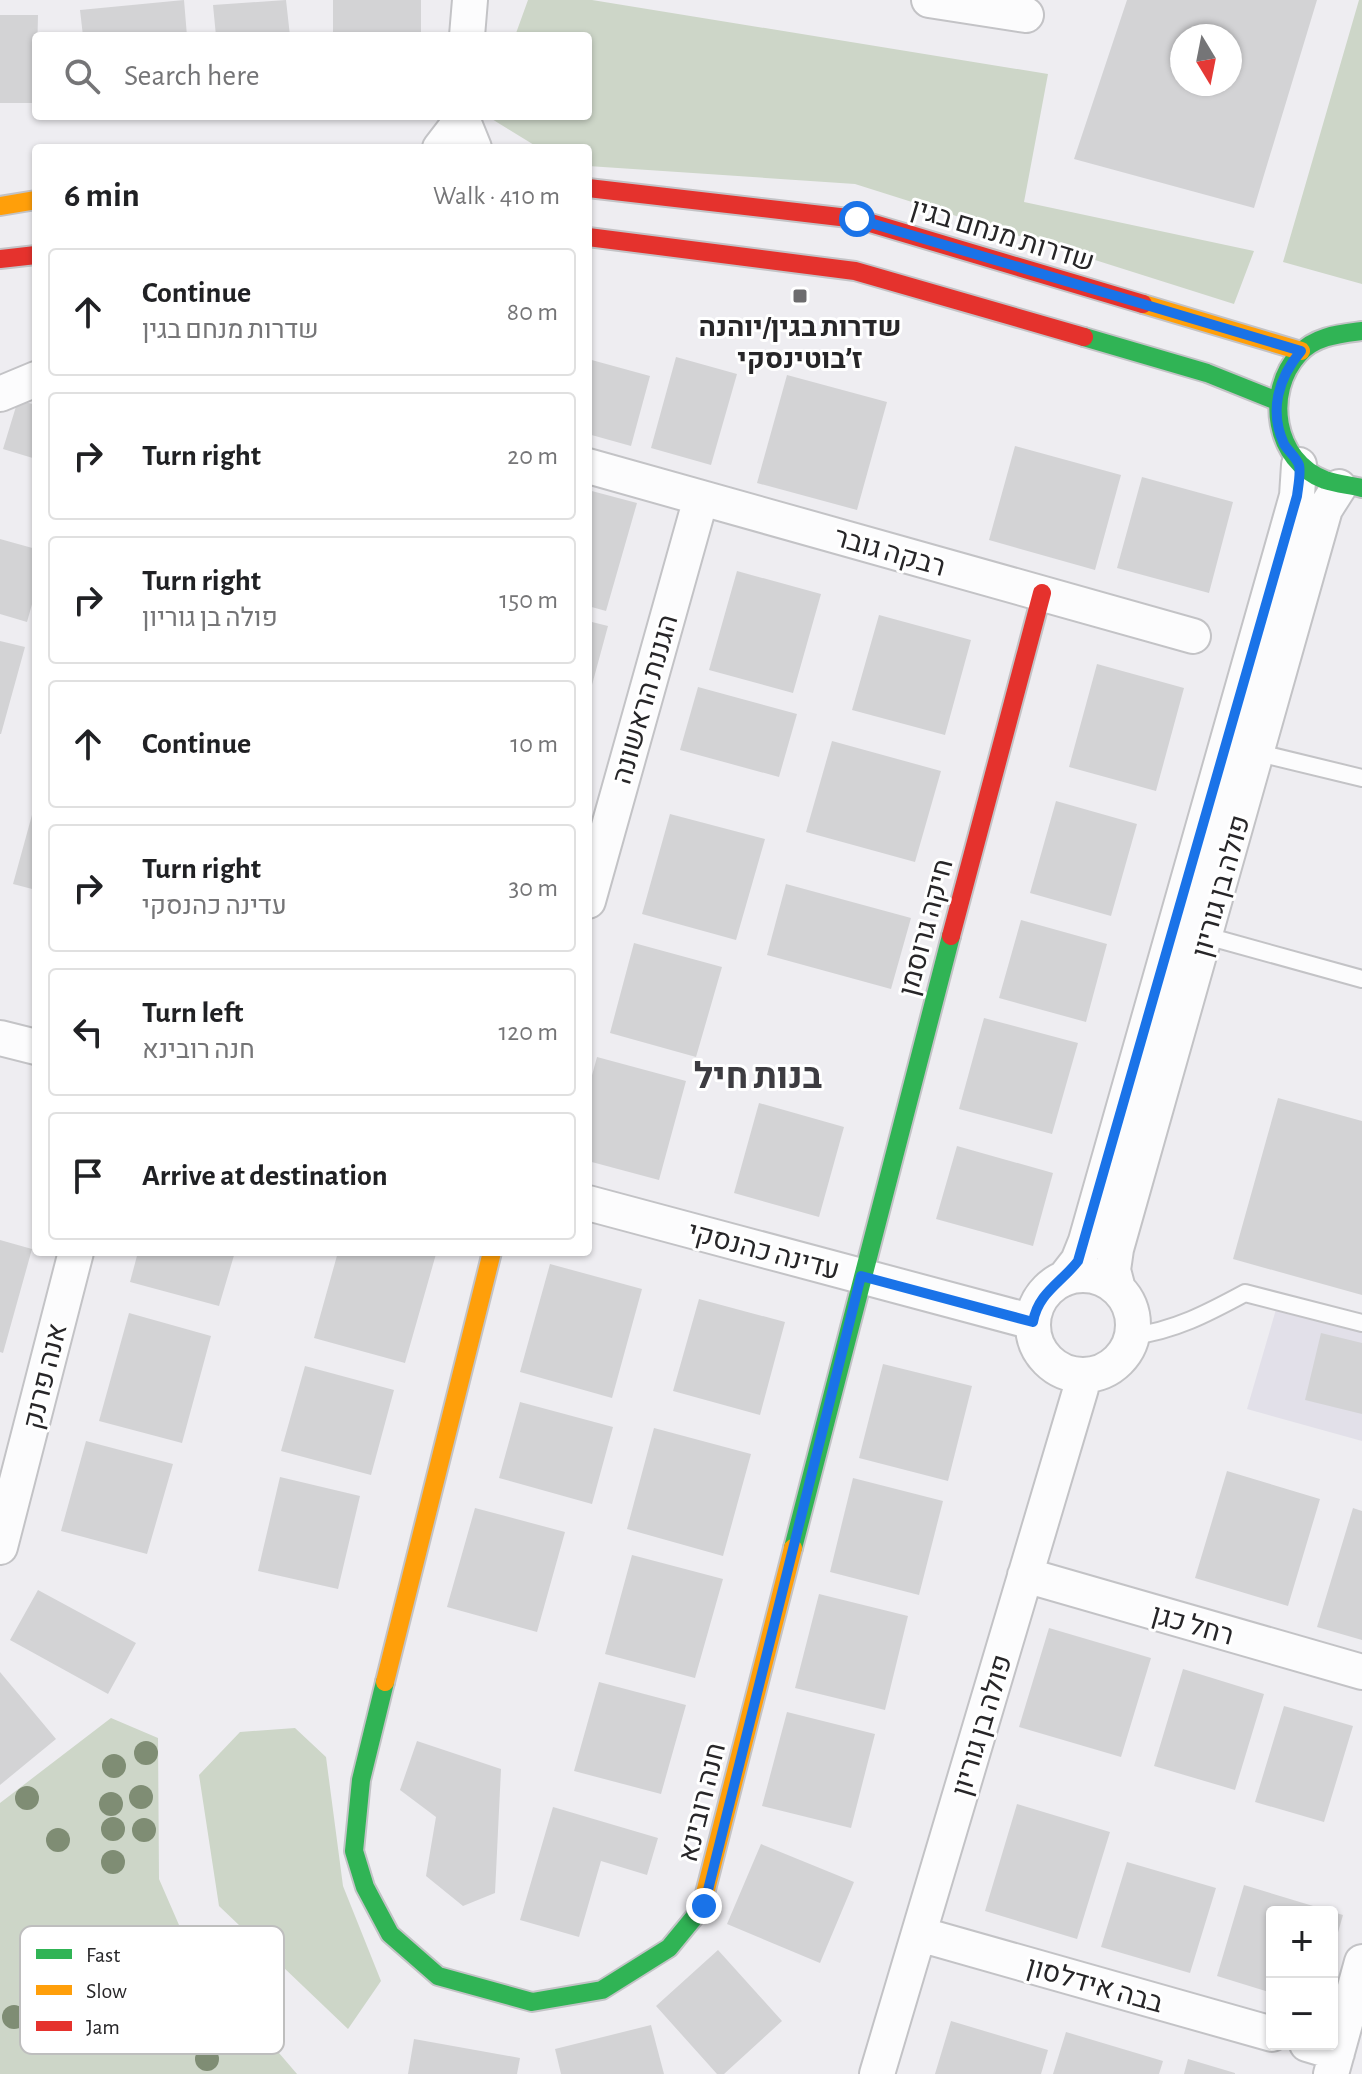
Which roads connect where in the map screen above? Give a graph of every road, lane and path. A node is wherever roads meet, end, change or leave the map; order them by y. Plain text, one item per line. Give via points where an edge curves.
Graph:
1 (470, 0) edge
2 (929, 0) edge
3 (1028, 8) edge
4 (467, 32) edge
5 (592, 188) edge
6 (32, 201) edge
7 (0, 206) edge
8 (592, 238) edge
9 (32, 255) edge
10 (0, 259) edge
11 (1362, 331) edge
12 (1301, 351) junction
13 (32, 381) edge
14 (0, 394) edge
15 (1277, 401) junction
16 (1299, 465) junction
17 (592, 467) edge
18 (1350, 487) edge
19 (701, 498) junction
20 (1042, 593) junction
21 (1193, 636) dead end
22 (1258, 692) junction
23 (1242, 749) junction
24 (1362, 778) edge
25 (592, 887) edge
26 (1174, 926) junction
27 (1207, 936) junction
28 (1362, 979) edge
29 (0, 1038) edge
30 (32, 1046) edge
31 (592, 1204) edge
32 (75, 1256) edge
33 (491, 1256) edge
34 (861, 1276) junction
35 (1064, 1279) junction
36 (1118, 1289) junction
37 (1033, 1322) junction
38 (1362, 1323) edge
39 (1132, 1336) junction
40 (1081, 1375) junction
41 (0, 1547) edge
42 (1025, 1575) junction
43 (1362, 1672) edge
44 (919, 1934) junction
45 (1362, 1962) edge
46 (1266, 2032) edge
47 (1325, 2057) edge
48 (877, 2074) edge

1 - 4 street
2 - 3 street
5 - 12 street, שדרות מנחם בגין via 857,219
6 - 7 street
8 - 15 street via 855,271 1207,373
9 - 10 street
11 - 12 street via 1322,337
12 - 15 street via 1281,382
13 - 14 street
15 - 16 street via 1285,445
16 - 18 street via 1317,478
16 - 22 street, פולה בן גוריון
17 - 19 street, רבקה גובר
18 - 22 street, פולה בן גוריון via 1325,509
19 - 20 street, רבקה גובר
19 - 25 street, הגננת הראשונה
20 - 21 street, רבקה גובר
20 - 34 street, חיקה גרוסמן
22 - 23 street, פולה בן גוריון
23 - 24 lane
23 - 26 street, פולה בן גוריון
23 - 27 street, פולה בן גוריון
26 - 27 lane
26 - 35 street, פולה בן גוריון via 1086,1241
27 - 28 lane
27 - 36 street, פולה בן גוריון via 1116,1249 1113,1270
29 - 30 street
31 - 34 street, עדינה כהנסקי
32 - 41 street, אנה פרנק
33 - 34 street, חנה רובינא via 361,1780 354,1851 365,1887 390,1934 438,1976 532,2002 602,1990 669,1948 704,1906
34 - 37 street, עדינה כהנסקי
35 - 36 street via 1092,1276
35 - 37 street via 1042,1296
36 - 39 street via 1133,1319
37 - 40 street via 1041,1352 1066,1372
38 - 39 lane via 1245,1293 1199,1318
39 - 40 street via 1113,1364
40 - 42 street, פולה בן גוריון
42 - 43 street, רחל כגן
42 - 44 street, פולה בן גוריון
44 - 46 street, בבה אידלסון
44 - 48 street, פולה בן גוריון
45 - 47 street

